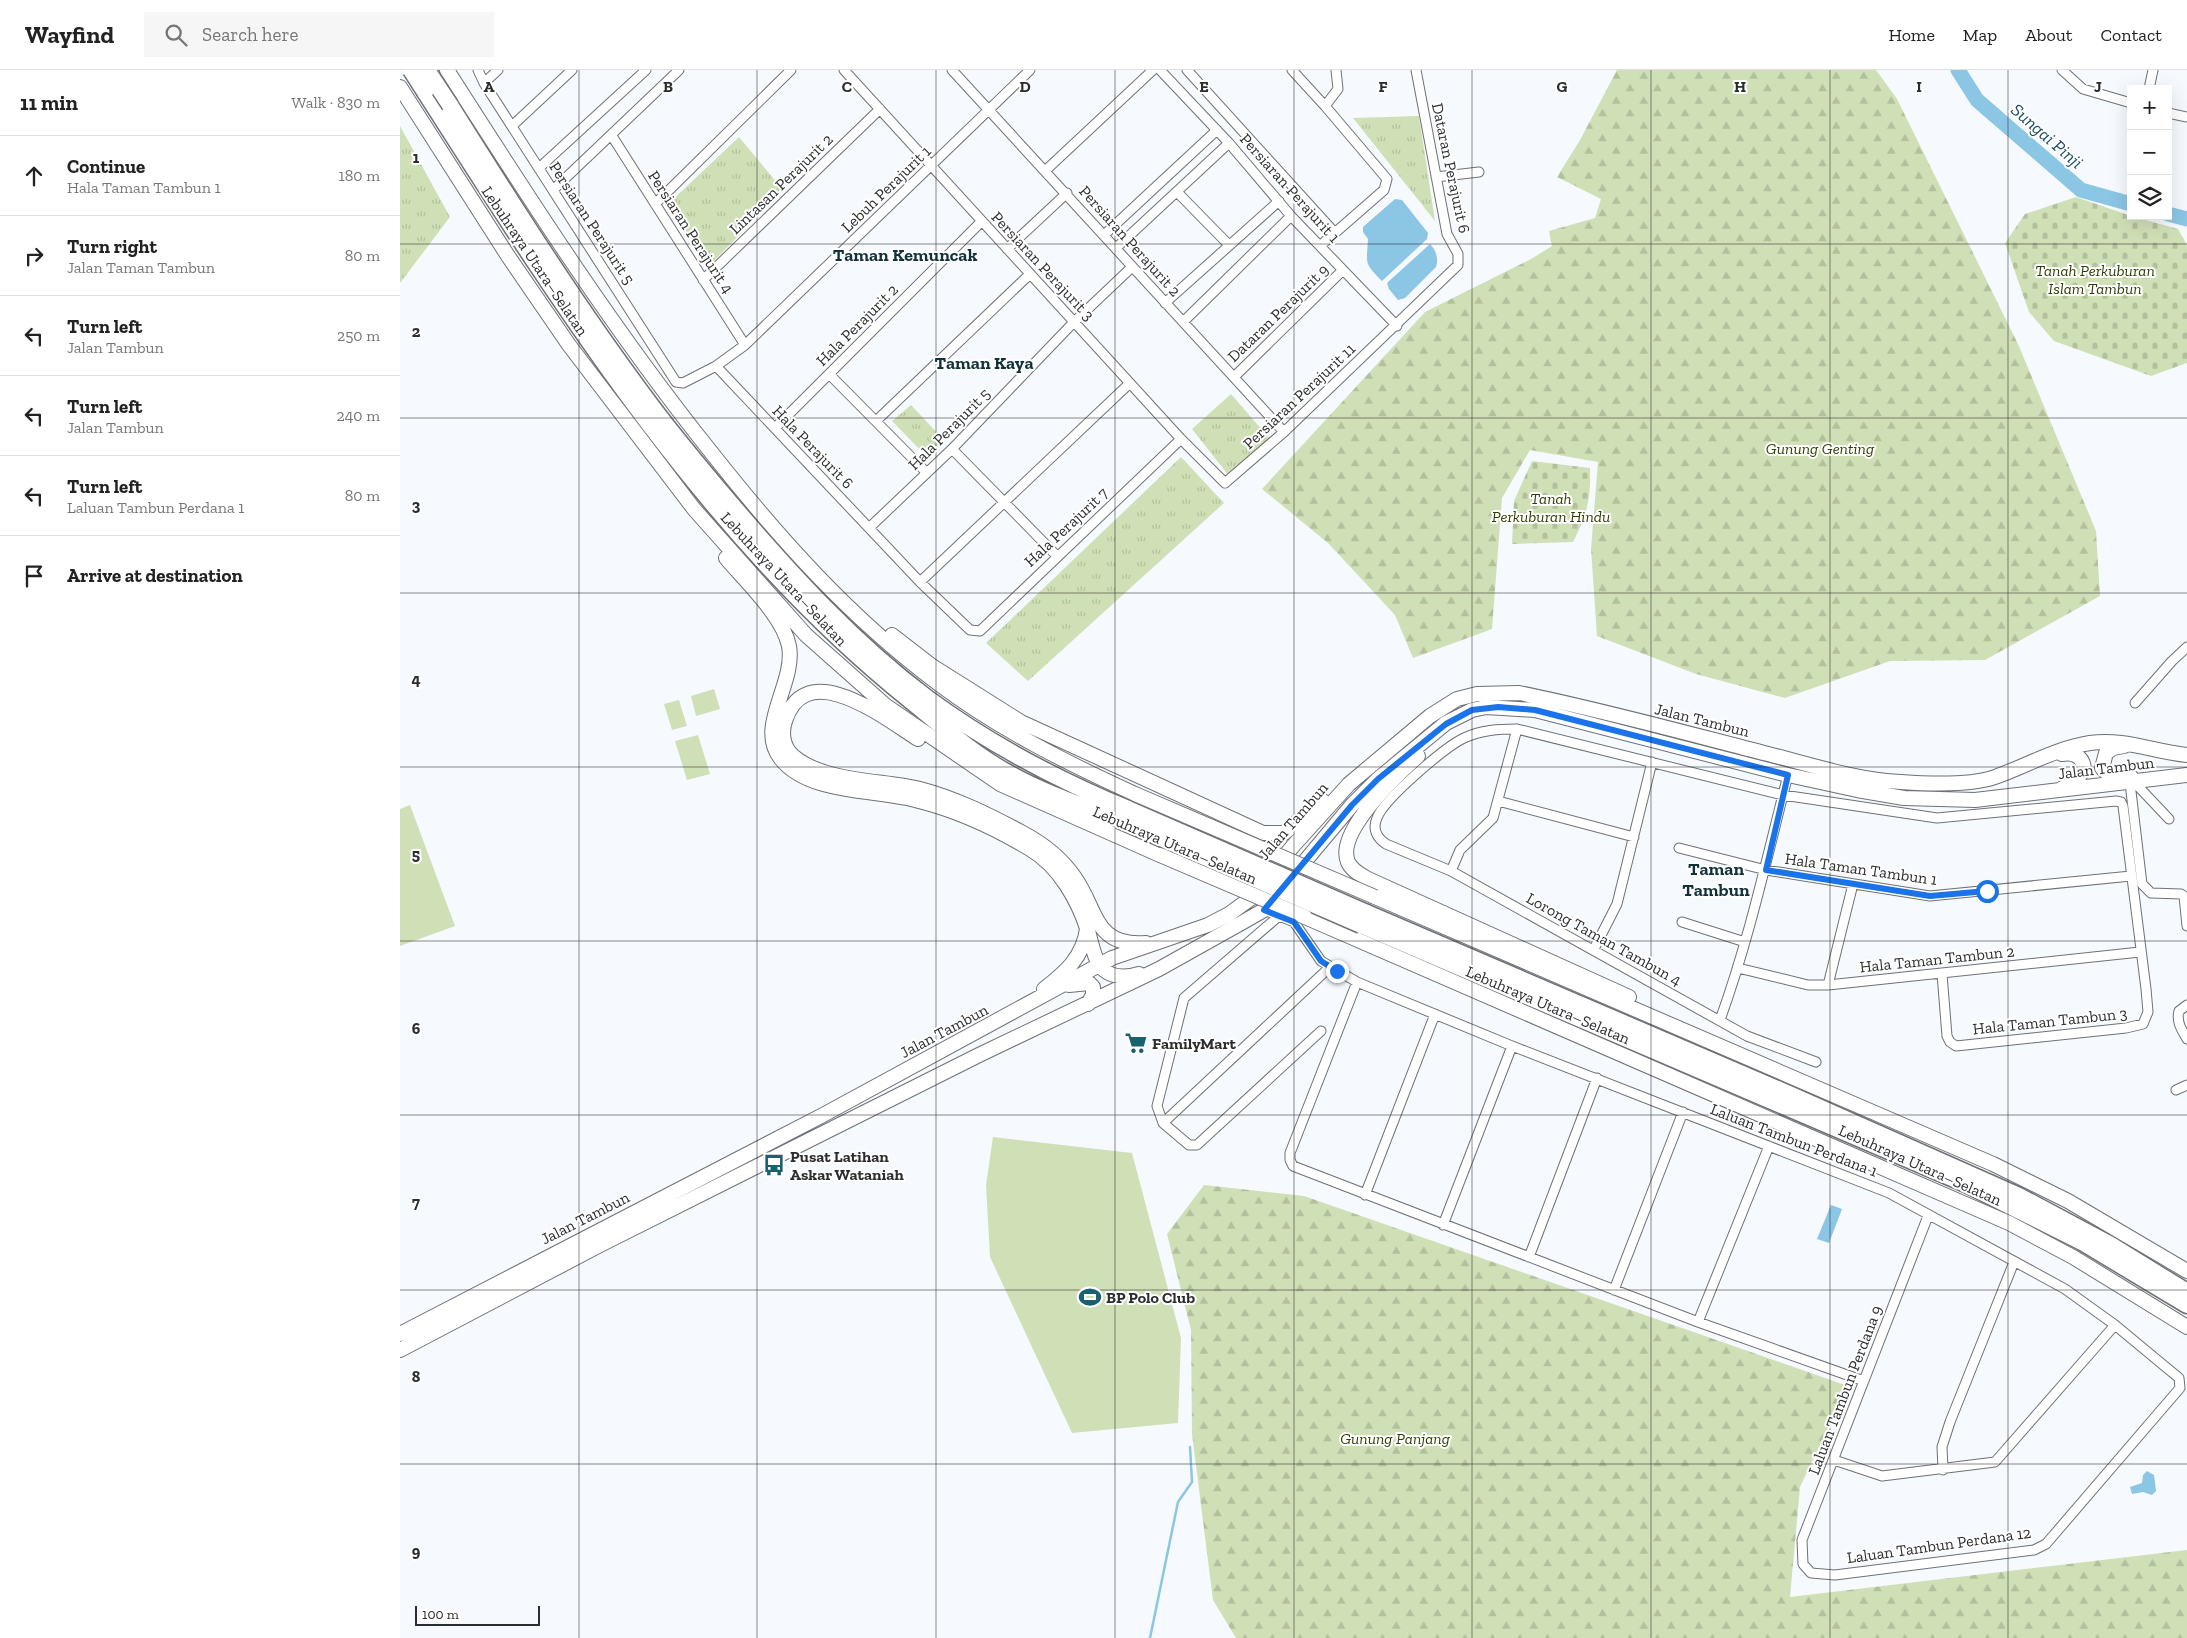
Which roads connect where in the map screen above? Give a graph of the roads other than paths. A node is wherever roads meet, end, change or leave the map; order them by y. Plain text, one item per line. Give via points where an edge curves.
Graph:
1 (411, 70) edge
2 (427, 70) edge
3 (447, 70) edge
4 (473, 70) edge
5 (478, 70) edge
6 (498, 70) edge
7 (572, 70) edge
8 (646, 70) edge
9 (679, 70) edge
10 (791, 70) edge
11 (844, 70) edge
12 (952, 70) edge
13 (1030, 70) edge
14 (1153, 70) edge
15 (1160, 70) edge
16 (1187, 70) edge
17 (1292, 70) edge
18 (1336, 70) edge
19 (1416, 70) edge
20 (2062, 70) edge
21 (2153, 70) edge
22 (484, 83) junction
23 (2150, 85) edge
24 (400, 87) edge
25 (2127, 102) edge
26 (1325, 106) junction
27 (880, 109) junction
28 (989, 110) junction
29 (2172, 114) edge
30 (2187, 117) edge
31 (513, 125) junction
32 (1217, 130) junction
33 (612, 136) junction
34 (1229, 143) junction
35 (932, 166) junction
36 (539, 168) junction
37 (1046, 170) junction
38 (1479, 172) dead end
39 (1436, 177) junction
40 (553, 190) junction
41 (1177, 192) junction
42 (1067, 193) junction
43 (1279, 201) junction
44 (655, 204) junction
45 (1291, 216) junction
46 (981, 222) junction
47 (1335, 233) junction
48 (1104, 235) junction
49 (1229, 245) junction
50 (1321, 245) junction
51 (1116, 248) junction
52 (1007, 249) junction
53 (1132, 266) junction
54 (1455, 269) joint
55 (1343, 270) junction
56 (1030, 274) junction
57 (703, 280) junction
58 (1165, 304) junction
59 (1074, 322) junction
60 (1183, 322) junction
61 (1396, 326) junction
62 (745, 345) junction
63 (716, 366) junction
64 (829, 374) junction
65 (1234, 377) junction
66 (1130, 382) junction
67 (876, 421) junction
68 (775, 428) junction
69 (1284, 432) junction
70 (1181, 439) junction
71 (952, 449) junction
72 (927, 473) junction
73 (1221, 482) joint
74 (1004, 503) junction
75 (694, 509) junction
76 (870, 527) junction
77 (1057, 556) junction
78 (920, 582) junction
79 (845, 605) junction
80 (970, 630) joint
81 (2187, 647) edge
82 (2135, 703) dead end
83 (1446, 724) junction
84 (1517, 729) junction
85 (2133, 744) junction
86 (2049, 755) junction
87 (2187, 755) edge
88 (1652, 762) junction
89 (1788, 775) junction
90 (2187, 775) edge
91 (2157, 779) junction
92 (2132, 782) junction
93 (1000, 784) junction
94 (1349, 784) junction
95 (2056, 792) junction
96 (1783, 795) junction
97 (1498, 801) junction
98 (1123, 815) junction
99 (2169, 819) dead end
100 (1634, 836) junction
101 (1679, 848) dead end
102 (1766, 870) junction
103 (1451, 871) junction
104 (2131, 876) junction
105 (1853, 884) junction
106 (1264, 910) junction
107 (1280, 915) junction
108 (1364, 919) junction
109 (1682, 922) dead end
110 (2187, 926) edge
111 (1087, 928) junction
112 (1162, 942) junction
113 (1745, 942) junction
114 (1594, 949) junction
115 (2140, 952) junction
116 (1099, 966) junction
117 (1330, 967) junction
118 (1738, 968) junction
119 (1158, 969) junction
120 (1942, 974) junction
121 (1358, 982) junction
122 (1828, 985) junction
123 (1058, 988) junction
124 (1088, 1004) junction
125 (2187, 1005) edge
126 (1435, 1014) junction
127 (1004, 1019) junction
128 (1720, 1020) junction
129 (1320, 1031) dead end
130 (2187, 1040) edge
131 (1512, 1046) junction
132 (1816, 1062) dead end
133 (1776, 1070) junction
134 (1597, 1078) junction
135 (2187, 1085) edge
136 (2176, 1090) dead end
137 (889, 1101) junction
138 (1683, 1112) junction
139 (820, 1118) junction
140 (1163, 1123) junction
141 (1769, 1146) junction
142 (771, 1160) junction
143 (1365, 1196) junction
144 (1928, 1216) junction
145 (1443, 1225) junction
146 (1529, 1257) junction
147 (2014, 1262) junction
148 (2187, 1270) edge
149 (1614, 1290) junction
150 (2187, 1292) edge
151 (2187, 1305) edge
152 (1698, 1322) junction
153 (2115, 1325) junction
154 (2187, 1327) edge
155 (400, 1334) edge
156 (400, 1350) edge
157 (1864, 1381) junction
158 (2180, 1388) joint
159 (1834, 1460) junction
160 (1943, 1470) junction
161 (1811, 1574) joint

1 - 98 highway, Lebuhraya Utara–Selatan, bridge via 530,257 591,344 684,468 805,607 865,664 970,748 1008,774
2 - 98 highway, Lebuhraya Utara–Selatan, bridge via 562,280 652,407 782,564 839,624 927,698 973,729
3 - 79 main road via 622,337 784,542
4 - 22 street, Persiaran Perajurit 5
5 - 22 street, Persiaran Perajurit 5
6 - 22 street
7 - 31 street
8 - 36 street
9 - 33 street
10 - 44 street
11 - 27 street, Persiaran Perajurit 3
12 - 28 street, Persiaran Perajurit 2
13 - 28 street, Lebuh Perajurit 1
14 - 37 street
15 - 32 street, Persiaran Perajurit 1
16 - 47 street, Persiaran Perajurit 1
17 - 26 street
18 - 26 street via 1338,89
19 - 39 street, Dataran Perajurit 6
20 - 25 street via 2084,89
21 - 23 street
22 - 31 street, Persiaran Perajurit 5
24 - 75 main road via 569,345
26 - 47 street via 1385,176 1387,183 1384,190
27 - 35 street, Persiaran Perajurit 3
27 - 57 street, Lintasan Perajurit 2
28 - 35 street, Lebuh Perajurit 1
28 - 37 street, Persiaran Perajurit 2
29 - 30 street
31 - 36 street, Persiaran Perajurit 5
32 - 34 street, Persiaran Perajurit 1
32 - 48 street
33 - 40 street
33 - 44 street, Persiaran Perajurit 4
34 - 41 street
34 - 43 street, Persiaran Perajurit 1
35 - 46 street, Persiaran Perajurit 3
35 - 62 street, Lebuh Perajurit 1
36 - 40 street, Persiaran Perajurit 5
37 - 42 street, Persiaran Perajurit 2
38 - 39 street
39 - 54 street, Dataran Perajurit 6 via 1447,234 1458,254
40 - 63 street, Persiaran Perajurit 5 via 675,381 683,383
41 - 49 street
41 - 51 street
42 - 48 street, Persiaran Perajurit 2
42 - 52 street
43 - 45 street, Persiaran Perajurit 1
43 - 49 street
44 - 57 street, Persiaran Perajurit 4
45 - 50 street, Persiaran Perajurit 1
45 - 60 street
46 - 52 street, Persiaran Perajurit 3
46 - 64 street, Hala Perajurit 2
47 - 50 street
48 - 51 street, Persiaran Perajurit 2
49 - 58 street
50 - 55 street, Persiaran Perajurit 1
51 - 53 street, Persiaran Perajurit 2
52 - 56 street, Persiaran Perajurit 3
53 - 58 street, Persiaran Perajurit 2
53 - 59 street, Hala Perajurit 5
54 - 61 street, Persiaran Perajurit 11
55 - 61 street, Persiaran Perajurit 1
55 - 65 street, Dataran Perajurit 9
56 - 59 street, Persiaran Perajurit 3
56 - 67 street
57 - 62 street, Persiaran Perajurit 4
58 - 60 street, Persiaran Perajurit 2
59 - 66 street, Persiaran Perajurit 3
59 - 71 street, Hala Perajurit 5
60 - 65 street, Persiaran Perajurit 2
61 - 69 street, Persiaran Perajurit 11
62 - 63 street, Lebuh Perajurit 1
63 - 68 street, Hala Perajurit 6
64 - 67 street
64 - 68 street, Hala Perajurit 2
65 - 69 street, Persiaran Perajurit 2
66 - 70 street, Persiaran Perajurit 3
66 - 74 street
67 - 72 street
68 - 76 street, Hala Perajurit 6
69 - 73 street, Persiaran Perajurit 11 via 1230,482
70 - 73 street, Persiaran Perajurit 3
70 - 77 street, Hala Perajurit 7
71 - 72 street, Hala Perajurit 5
71 - 74 street
72 - 76 street, Hala Perajurit 5
74 - 77 street
74 - 78 street
75 - 93 main road via 806,635 885,705
75 - 111 main road via 703,531 772,612 787,638 789,669 773,717 772,731 775,751 782,760 790,768 815,780 950,809 1018,841 1038,853 1067,885
76 - 78 street, Hala Perajurit 6
77 - 80 street, Hala Perajurit 7 via 980,631
78 - 80 street, Hala Perajurit 6
79 - 94 main road via 875,622 978,697 1021,722 1263,833 1284,833 1333,791
79 - 133 main road, bridge via 940,685 1041,748 1135,794
81 - 82 street
83 - 89 main road, Jalan Tambun via 1472,710 1486,707 1535,710
83 - 106 main road, Jalan Tambun via 1378,779
83 - 133 main road via 1435,740 1386,786 1357,821 1347,853 1351,868 1368,879 1754,1053
84 - 88 street
84 - 97 street
84 - 103 street, Lorong Taman Tambun 4 via 1494,730 1465,738 1427,765 1379,814 1375,824 1379,839
85 - 86 main road, Jalan Tambun via 2089,743
85 - 87 main road, Jalan Tambun
85 - 91 main road via 2113,748 2106,753 2102,768 2116,776
86 - 94 main road, Jalan Tambun via 1993,778 1929,783 1882,780 1540,697 1492,692 1457,698 1430,716
86 - 95 main road via 2070,753 2084,762 2082,775
88 - 96 street
88 - 100 street
89 - 95 main road, Jalan Tambun via 1920,799 1975,800
89 - 96 street
90 - 91 main road, Jalan Tambun
91 - 92 main road, Jalan Tambun
92 - 95 main road, Jalan Tambun
92 - 99 street
92 - 110 street via 2142,884 2150,893 2184,896
93 - 112 main road via 969,770 847,696 822,691 813,693 794,704 785,719 785,747 799,761 834,775 921,789 986,814 1042,844 1058,857 1076,879 1107,935 1132,944
93 - 154 main road, bridge via 2009,1223 2073,1257
94 - 112 main road, Jalan Tambun via 1250,899 1208,925
96 - 102 street
96 - 104 street, Hala Taman Tambun 3 via 1937,818 2116,800 2123,806
97 - 100 street
97 - 103 street via 1493,818 1460,850
98 - 108 highway, Lebuhraya Utara–Selatan, bridge
100 - 114 street via 1613,914
101 - 102 street, Hala Taman Tambun 1
102 - 105 street, Hala Taman Tambun 1
102 - 113 street
103 - 114 street, Lorong Taman Tambun 4
104 - 105 street, Hala Taman Tambun 1 via 1947,896
104 - 115 street, Hala Taman Tambun 3
105 - 122 street
106 - 107 street, Laluan Tambun Perdana 1
106 - 119 main road, Jalan Tambun
107 - 117 street, Laluan Tambun Perdana 1 via 1294,922 1321,961
107 - 140 street via 1184,998 1157,1106
108 - 150 highway, Lebuhraya Utara–Selatan via 2011,1192 2111,1245
108 - 151 highway, Lebuhraya Utara–Selatan via 1968,1185 2082,1242
109 - 113 street
111 - 116 main road
111 - 127 main road via 1085,942 1076,961
112 - 116 main road, Jalan Tambun via 1112,958
113 - 118 street
114 - 128 street, Lorong Taman Tambun 4
115 - 120 street, Hala Taman Tambun 2
115 - 120 street, Hala Taman Tambun 3 via 2148,1017 2140,1026 2126,1028 1956,1046 1947,1036
116 - 119 main road via 1120,977
116 - 123 main road, Jalan Tambun
117 - 121 street, Laluan Tambun Perdana 1
117 - 140 street
118 - 122 street, Hala Taman Tambun 2 via 1808,985
118 - 128 street
119 - 124 main road, Jalan Tambun
120 - 122 street, Hala Taman Tambun 2
121 - 126 street, Laluan Tambun Perdana 1
121 - 143 street via 1290,1160 1296,1168
123 - 124 main road via 1089,983 1094,995
123 - 127 main road, Jalan Tambun
124 - 137 main road, Jalan Tambun
125 - 130 street via 2178,1016
126 - 131 street, Laluan Tambun Perdana 1
126 - 143 street
127 - 139 main road, Jalan Tambun
128 - 132 street, Lorong Taman Tambun 4 via 1747,1036
129 - 140 street via 1195,1146
131 - 134 street, Laluan Tambun Perdana 1
131 - 145 street
133 - 148 main road via 2018,1176
134 - 138 street, Laluan Tambun Perdana 1
134 - 146 street
135 - 136 street
137 - 139 main road via 871,1103 839,1118
137 - 142 main road, Jalan Tambun
138 - 141 street, Laluan Tambun Perdana 1
138 - 149 street
139 - 142 main road via 808,1133
139 - 155 main road, Jalan Tambun
141 - 144 street, Laluan Tambun Perdana 1 via 1889,1193
141 - 152 street
142 - 156 main road, Jalan Tambun
143 - 145 street
144 - 147 street, Laluan Tambun Perdana 1
144 - 157 street, Laluan Tambun Perdana 9
145 - 146 street
146 - 149 street
147 - 153 street, Laluan Tambun Perdana 1 via 2065,1289
147 - 160 street via 1950,1422 1942,1447
149 - 152 street
152 - 157 street
153 - 158 street, Laluan Tambun Perdana 1 via 2176,1376
153 - 160 street via 1995,1462
157 - 159 street, Laluan Tambun Perdana 9
158 - 161 street, Laluan Tambun Perdana 12 via 2046,1544 2034,1550 1835,1575
159 - 160 street via 1882,1476
159 - 161 street, Laluan Tambun Perdana 9 via 1802,1540 1803,1564

